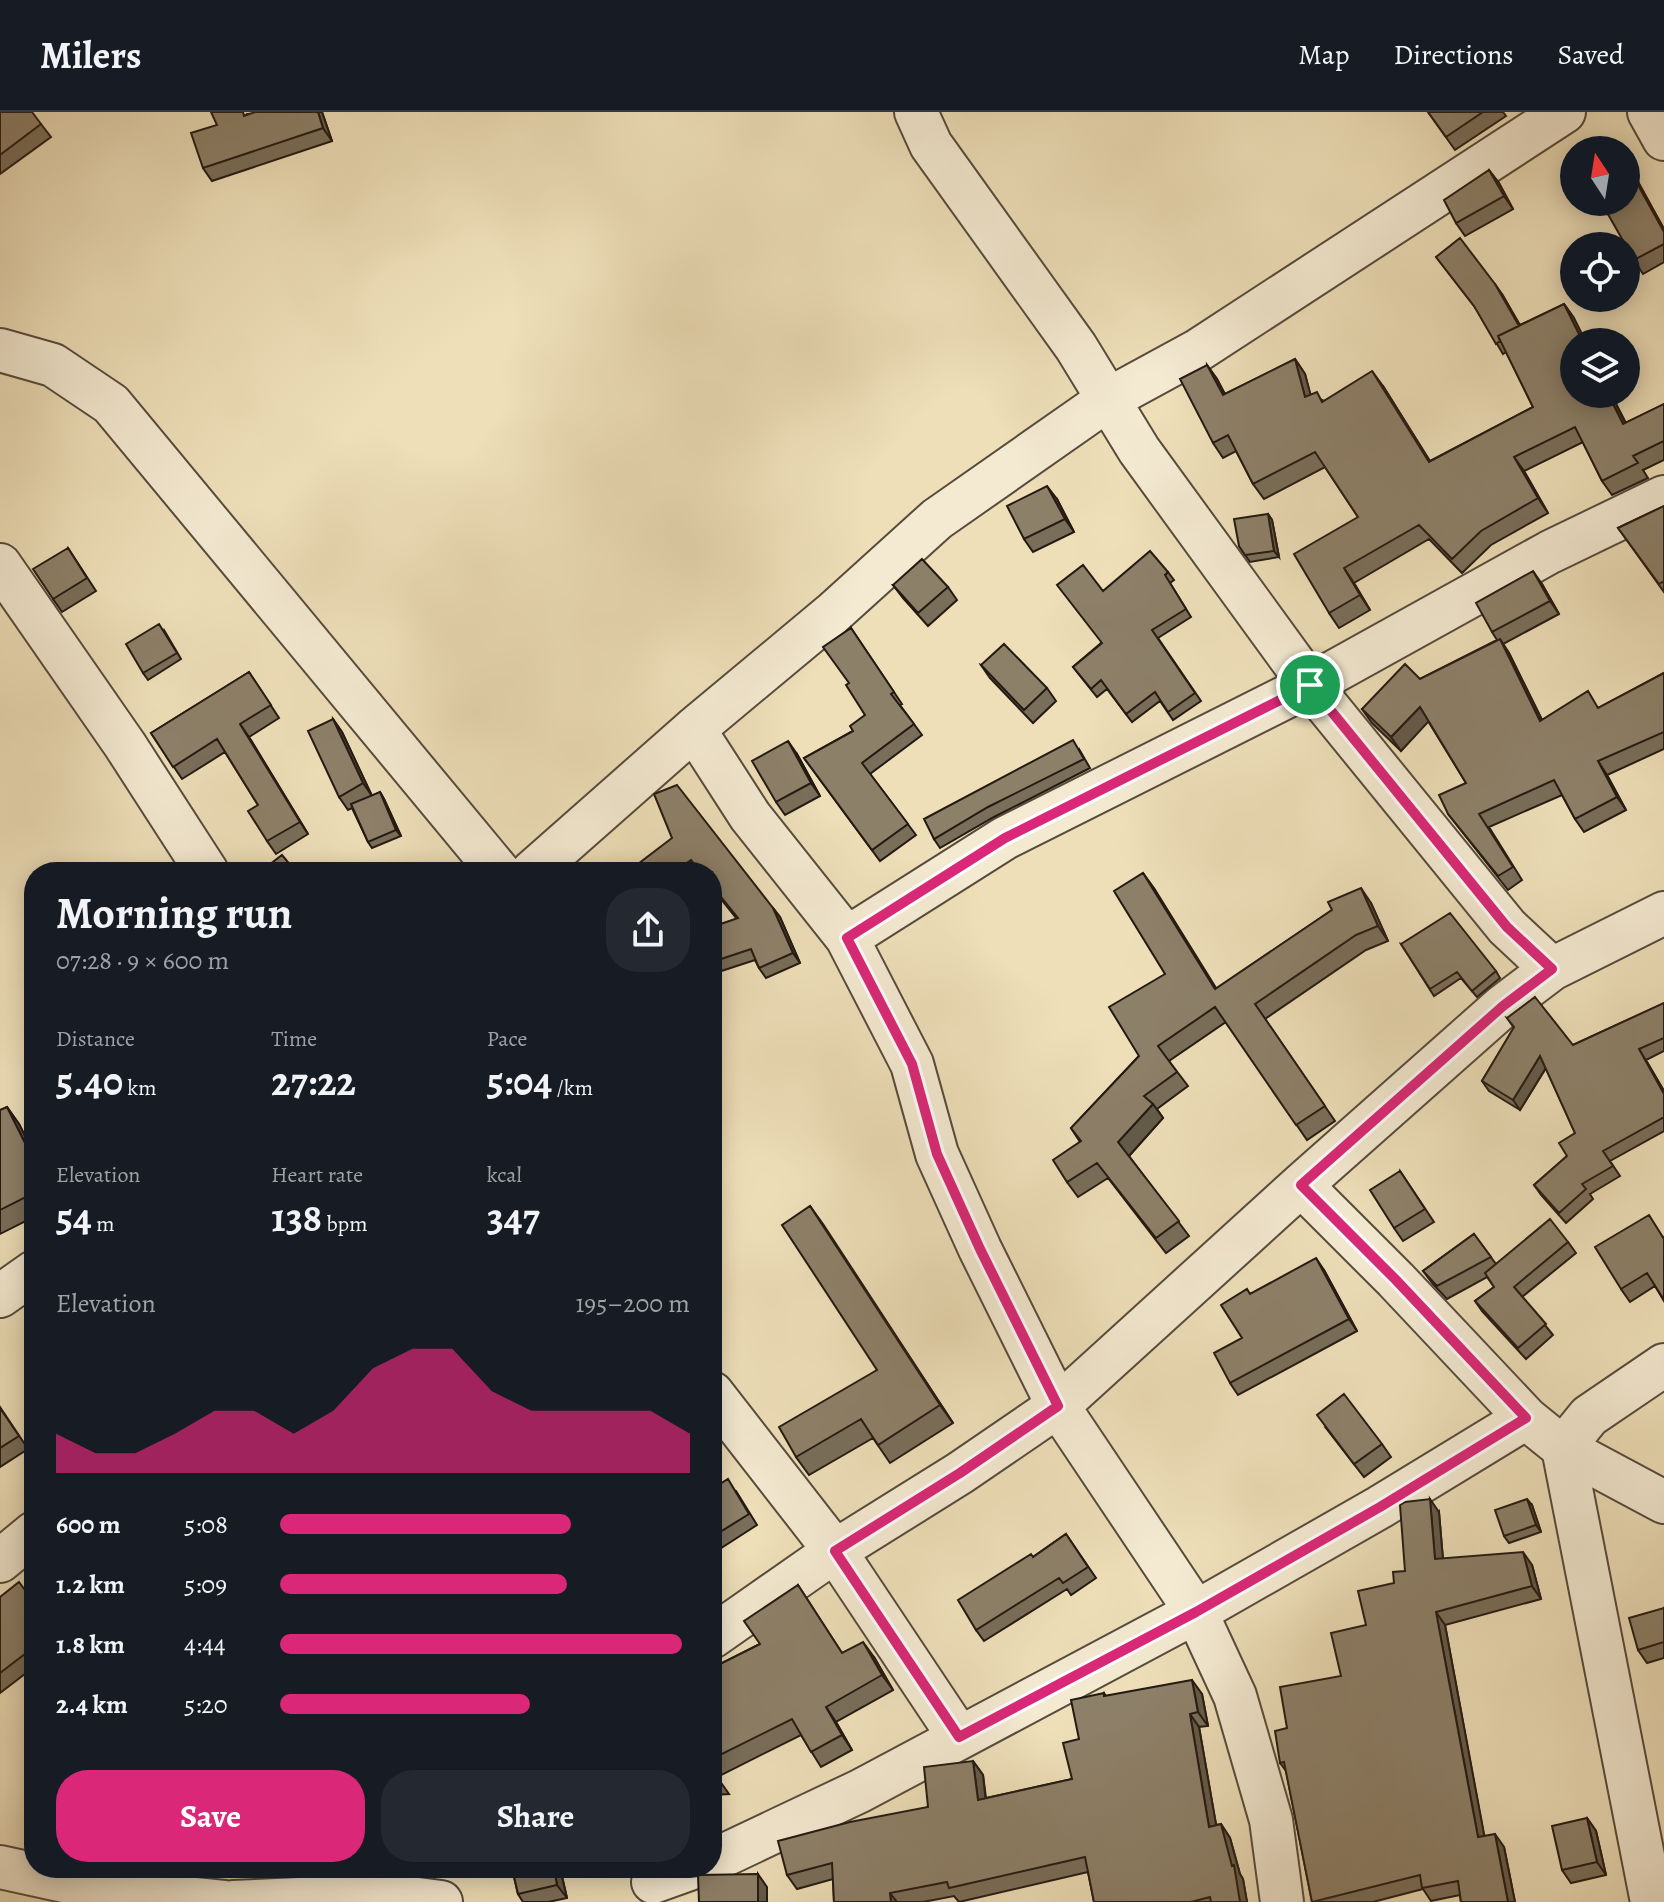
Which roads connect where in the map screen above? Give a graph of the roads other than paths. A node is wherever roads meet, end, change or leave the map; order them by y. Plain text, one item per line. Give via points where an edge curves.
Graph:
1 (916, 112) edge
2 (1564, 112) edge
3 (1649, 112) edge
4 (1664, 139) edge
5 (0, 350) edge
6 (1107, 400) junction
7 (1664, 497) edge
8 (0, 565) edge
9 (1310, 685) junction
10 (694, 729) junction
11 (200, 862) edge
12 (491, 862) edge
13 (543, 862) edge
14 (1663, 914) edge
15 (847, 938) junction
16 (1552, 969) junction
17 (1301, 1185) junction
18 (24, 1279) edge
19 (0, 1296) edge
20 (1664, 1365) edge
21 (722, 1406) edge
22 (1058, 1406) junction
23 (1526, 1418) junction
24 (1563, 1448) junction
25 (1664, 1502) edge
26 (24, 1541) edge
27 (835, 1551) junction
28 (0, 1561) edge
29 (1196, 1612) junction
30 (722, 1630) edge
31 (959, 1737) junction
32 (722, 1856) edge
33 (0, 1867) edge
34 (24, 1874) edge
35 (39, 1878) edge
36 (431, 1878) edge
37 (104, 1896) edge
38 (224, 1902) edge
39 (233, 1902) edge
40 (444, 1902) edge
41 (1282, 1902) edge
42 (1652, 1902) edge

1 - 6 street via 931,145 1076,347
2 - 6 street via 1197,351
3 - 4 street
5 - 12 street via 53,365 111,404
6 - 9 street
6 - 10 street via 937,519
7 - 9 street via 1550,552
8 - 11 street
9 - 15 street via 1005,838
9 - 16 street via 1507,927
10 - 13 street
10 - 15 street via 750,816
14 - 16 street
15 - 22 street via 912,1064 937,1154
16 - 17 street
17 - 22 street
17 - 23 street
18 - 19 street
20 - 24 street via 1589,1416
21 - 27 street
22 - 27 street
22 - 29 street
23 - 24 street
23 - 29 street
24 - 25 street
24 - 42 street
26 - 28 street
27 - 30 street
27 - 31 street
29 - 31 street
29 - 41 street via 1235,1696 1271,1820
31 - 32 street
33 - 34 street
35 - 37 street
36 - 40 street
37 - 38 street
39 - 40 street via 387,1895

